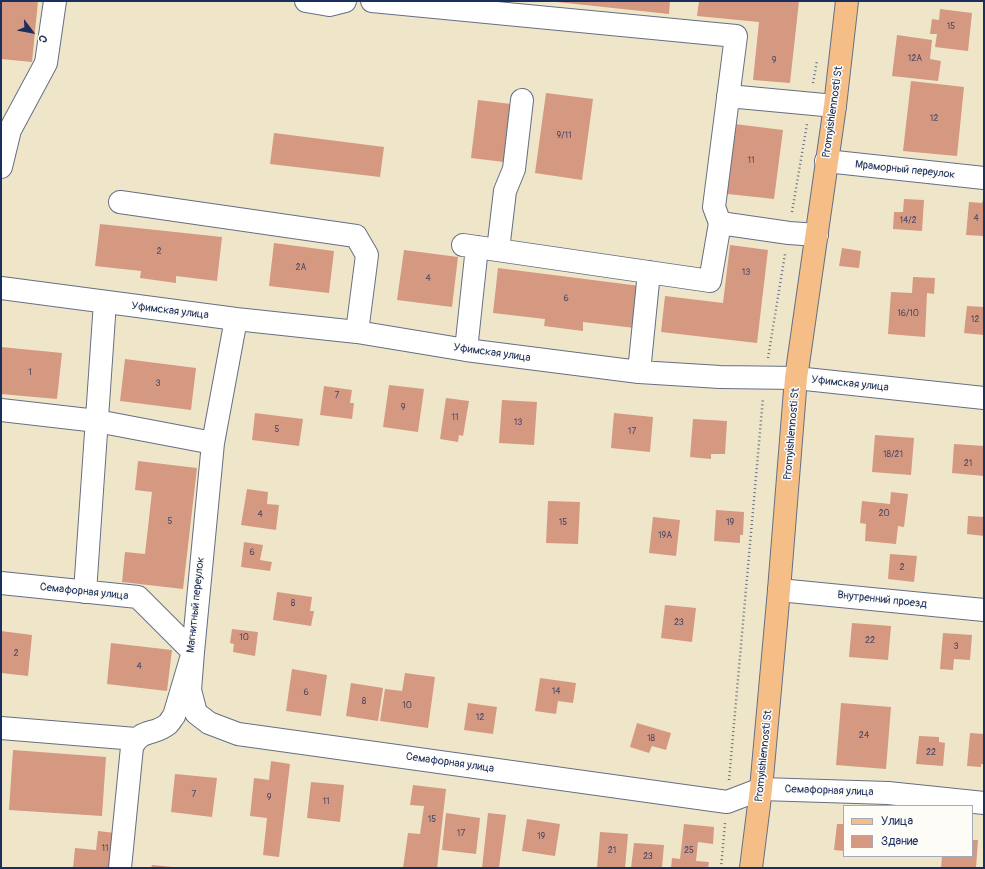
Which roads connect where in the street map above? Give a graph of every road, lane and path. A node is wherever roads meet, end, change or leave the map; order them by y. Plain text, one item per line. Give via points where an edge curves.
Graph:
1 (55, 1) edge
2 (306, 1) edge
3 (345, 1) edge
4 (372, 1) edge
5 (847, 1) edge
6 (817, 60) dead end
7 (728, 96) junction
8 (522, 100) dead end
9 (810, 104) junction
10 (835, 106) junction
11 (826, 161) junction
12 (1, 167) edge
13 (984, 178) edge
14 (120, 202) dead end
15 (720, 223) junction
16 (789, 233) junction
17 (817, 235) junction
18 (479, 248) junction
19 (649, 272) junction
20 (1, 288) edge
21 (105, 302) junction
22 (236, 319) junction
23 (357, 332) junction
24 (466, 350) junction
25 (639, 372) junction
26 (765, 377) junction
27 (796, 378) junction
28 (984, 398) edge
29 (1, 410) edge
30 (97, 421) junction
31 (213, 443) junction
32 (1, 583) edge
33 (779, 590) junction
34 (86, 592) junction
35 (984, 610) edge
36 (192, 652) junction
37 (1, 728) edge
38 (136, 740) junction
39 (761, 789) junction
40 (727, 802) junction
41 (984, 803) edge
42 (120, 868) edge
43 (721, 868) edge
44 (751, 868) edge

1 - 12 street via 46,63 10,130
2 - 3 street via 329,5
4 - 7 street via 736,36
5 - 10 main road, Promyishlennosti St
6 - 9 path
7 - 9 street
7 - 15 street via 714,206
8 - 18 street via 514,169
9 - 10 street
9 - 16 path
10 - 11 main road, Promyishlennosti St
11 - 13 street, Мраморный переулок
11 - 17 main road, Promyishlennosti St
14 - 23 street via 356,236 367,255
15 - 16 street
15 - 19 street via 710,281
16 - 17 street
16 - 26 path
17 - 27 main road, Promyishlennosti St
18 - 19 street
18 - 24 street
19 - 25 street
20 - 21 street, Уфимская улица
21 - 22 street, Уфимская улица
21 - 30 street
22 - 23 street, Уфимская улица
22 - 31 street, Магнитный переулок
23 - 24 street, Уфимская улица
24 - 25 street, Уфимская улица
25 - 26 street, Уфимская улица
26 - 27 street, Уфимская улица
26 - 40 path
27 - 28 street, Уфимская улица
27 - 33 main road, Promyishlennosti St
29 - 30 street
30 - 31 street
30 - 34 street
31 - 36 street, Магнитный переулок
32 - 34 street, Семафорная улица
33 - 35 street, Внутренний проезд
33 - 39 main road, Promyishlennosti St
34 - 36 street, Семафорная улица via 138,597
36 - 38 street, Магнитный переулок via 174,716 168,724 141,735
36 - 40 street, Семафорная улица via 190,690 196,713 208,723 238,734
37 - 38 street
38 - 42 street via 132,747
39 - 40 street, Семафорная улица
39 - 41 street, Семафорная улица via 888,793
39 - 44 main road, Promyishlennosti St
40 - 43 path

